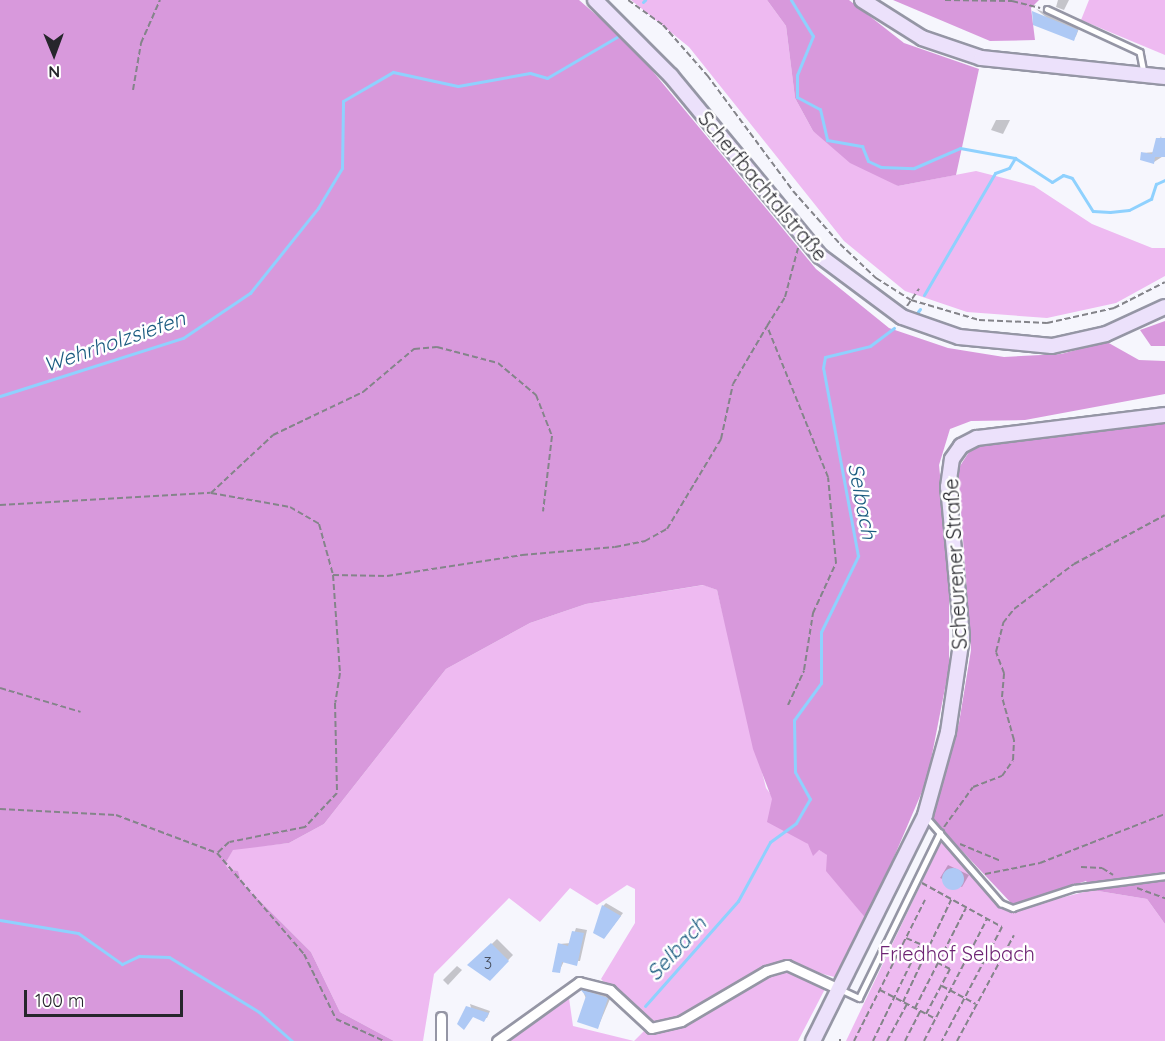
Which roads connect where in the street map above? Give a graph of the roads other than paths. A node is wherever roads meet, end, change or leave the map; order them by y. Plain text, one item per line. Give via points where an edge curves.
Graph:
1 (595, 0) edge
2 (862, 0) edge
3 (1047, 9) road end
4 (1144, 73) junction
5 (1165, 77) edge
6 (1165, 307) edge
7 (1165, 415) edge
8 (925, 815) junction
9 (940, 833) junction
10 (1165, 876) edge
11 (839, 989) junction
12 (441, 1017) dead end
13 (441, 1041) edge
14 (497, 1041) edge
15 (813, 1041) edge

1 - 6 main road, Scherfbachtalstraße via 671,76 805,240 855,287 902,317 959,337 1052,346 1106,334
2 - 4 main road via 908,31 981,58
3 - 4 lane via 1140,52
4 - 5 main road
7 - 8 main road, Scheurener Straße via 976,438 961,446 952,459 948,488 960,571 961,655
8 - 9 lane
8 - 11 main road, Scheurener Straße
9 - 10 lane via 1001,903 1013,908 1074,888
9 - 11 lane via 859,998
11 - 14 street via 787,965 766,971 681,1021 651,1028 610,990 579,982
11 - 15 main road, Scheurener Straße
12 - 13 street

